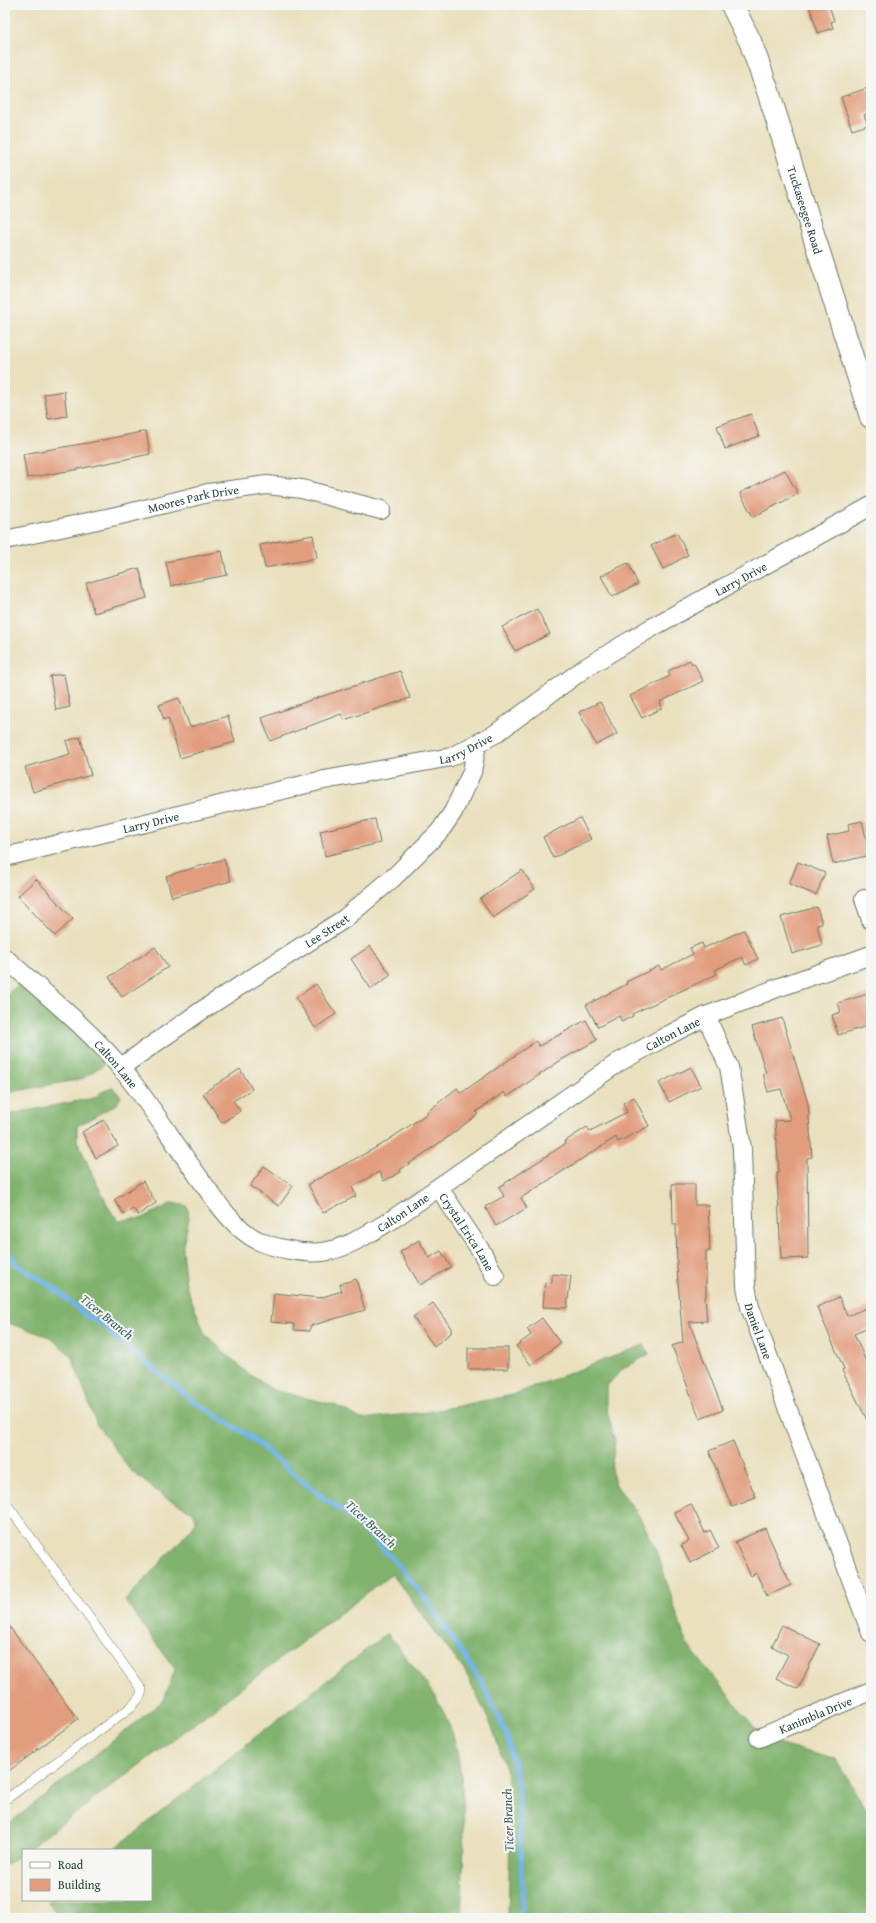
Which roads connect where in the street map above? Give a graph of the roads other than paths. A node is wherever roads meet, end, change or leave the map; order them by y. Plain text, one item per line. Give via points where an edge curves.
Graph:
1 (732, 5) edge
2 (871, 417) edge
3 (871, 506) edge
4 (381, 510) dead end
5 (5, 540) edge
6 (477, 744) junction
7 (5, 857) edge
8 (864, 899) dead end
9 (871, 920) edge
10 (871, 955) edge
11 (5, 958) edge
12 (706, 1016) junction
13 (121, 1067) junction
14 (439, 1188) junction
15 (495, 1276) dead end
16 (5, 1502) edge
17 (871, 1633) edge
18 (871, 1691) edge
19 (759, 1738) dead end
20 (5, 1800) edge

1 - 2 street, Tuckaseegee Road via 750,41 768,91
3 - 6 street, Larry Drive via 651,628 585,668
4 - 5 street, Moores Park Drive via 302,489 267,485 208,493
6 - 7 street, Larry Drive via 451,757 260,794
6 - 13 street, Lee Street via 472,772 453,812 440,830 394,877 344,919 201,1011
8 - 9 street
10 - 12 street, Calton Lane
11 - 13 street, Calton Lane
12 - 14 street, Calton Lane via 619,1062
12 - 17 street, Daniel Lane via 729,1068 734,1096 742,1149 746,1286 750,1307
13 - 14 street, Calton Lane via 216,1202 256,1240 287,1250 321,1252 344,1246 390,1221
14 - 15 street, Crystal Erica Lane
16 - 20 lane via 142,1690 140,1697 131,1707
18 - 19 street, Kanimbla Drive

